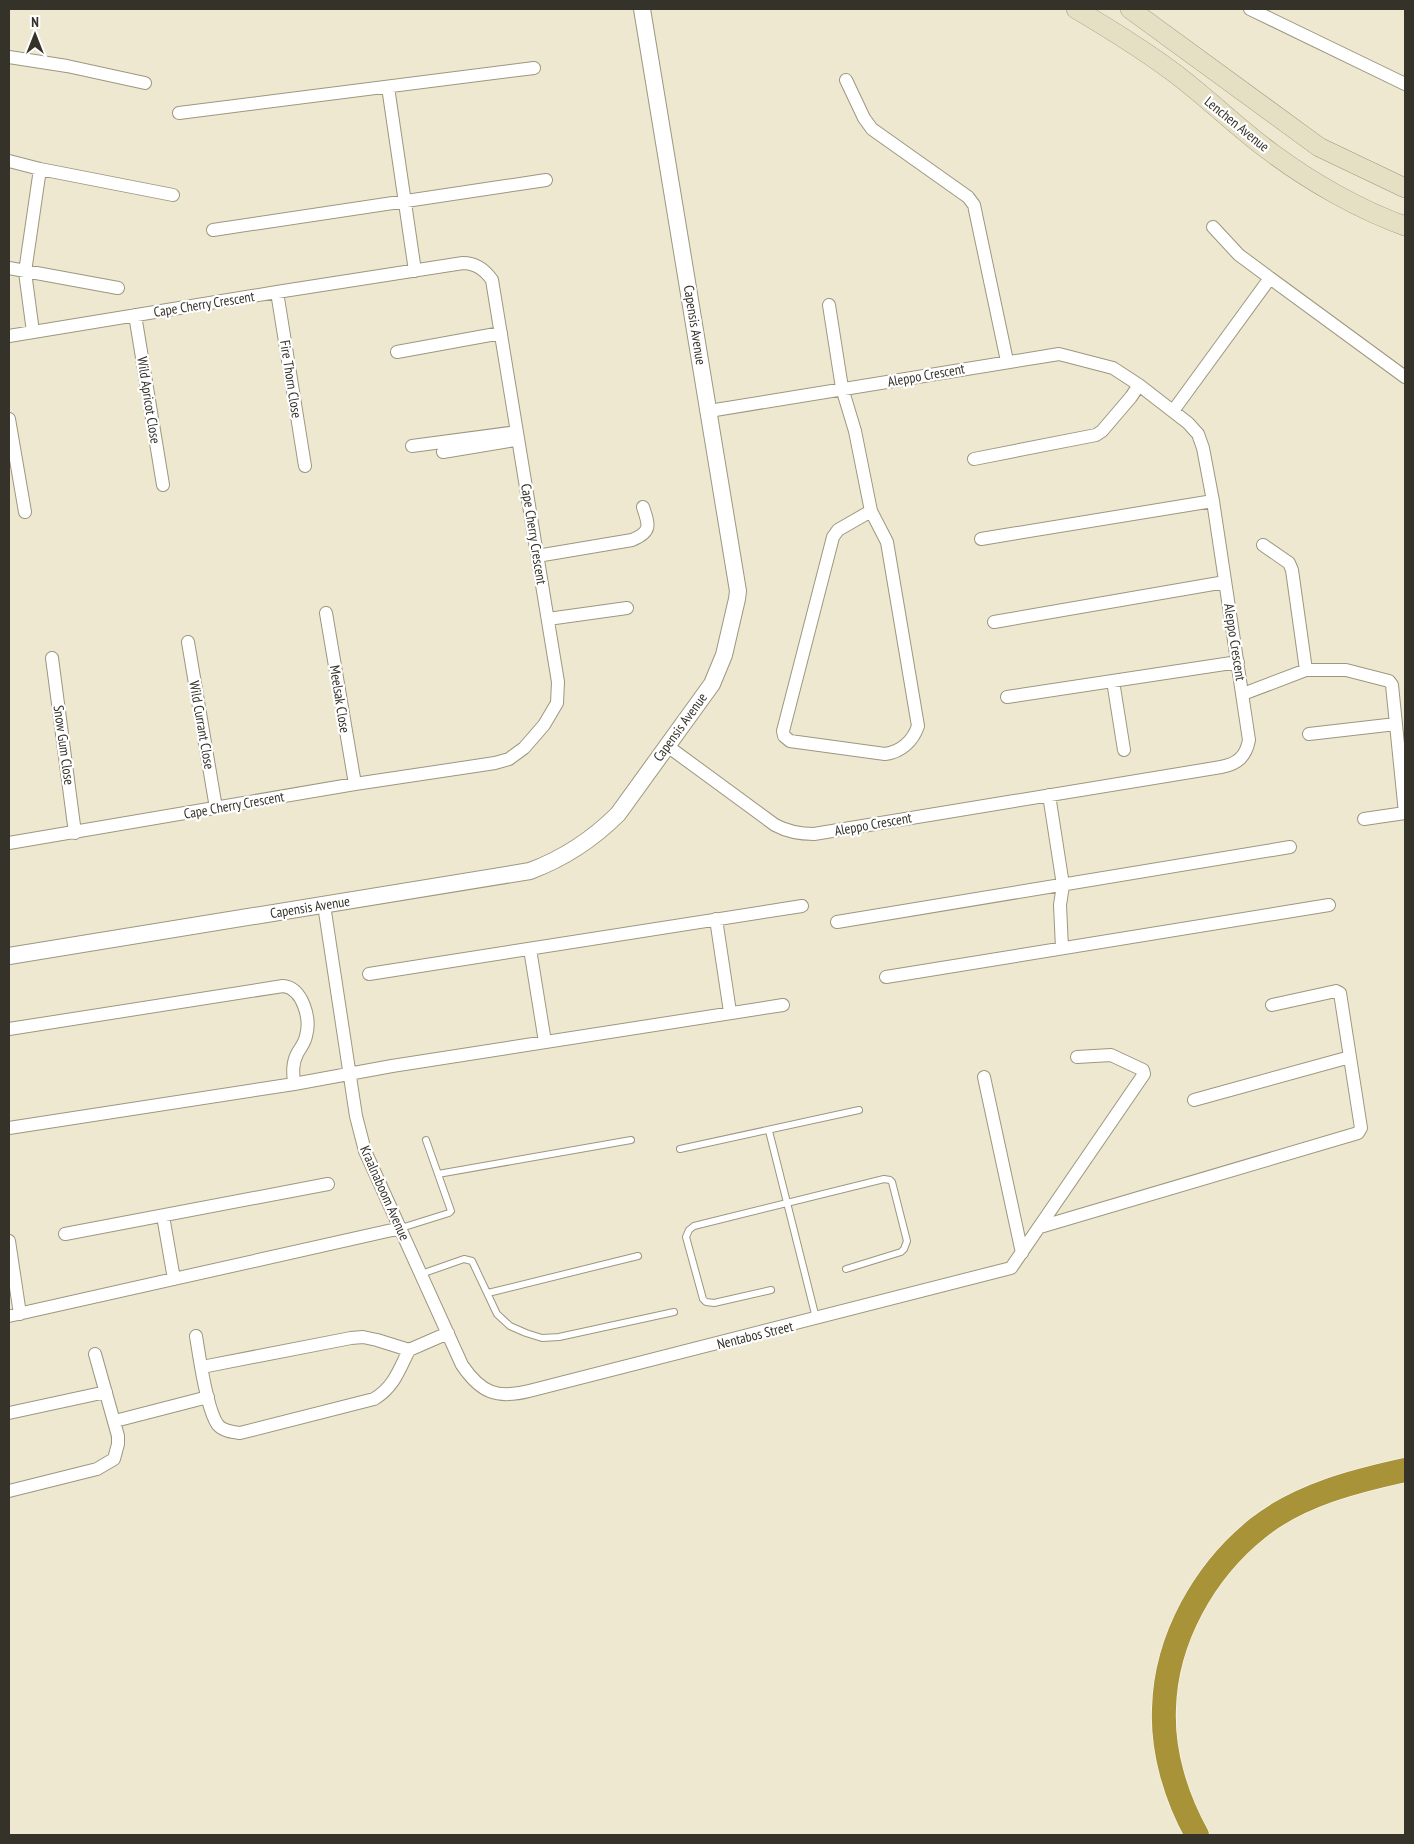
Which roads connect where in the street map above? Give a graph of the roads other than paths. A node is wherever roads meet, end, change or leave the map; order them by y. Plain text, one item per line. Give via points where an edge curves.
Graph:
1 (642, 9) edge
2 (1076, 9) edge
3 (1095, 9) edge
4 (1130, 9) edge
5 (1250, 9) edge
6 (1109, 28) junction
7 (9, 57) edge
8 (534, 68) dead end
9 (846, 80) dead end
10 (145, 83) dead end
11 (1405, 84) edge
12 (388, 87) junction
13 (179, 113) dead end
14 (9, 161) edge
15 (40, 169) junction
16 (546, 180) dead end
17 (1405, 188) edge
18 (174, 195) dead end
19 (404, 202) junction
20 (1405, 226) edge
21 (1213, 227) dead end
22 (212, 230) dead end
23 (9, 268) edge
24 (415, 271) junction
25 (25, 272) junction
26 (1270, 278) junction
27 (118, 288) dead end
28 (277, 292) junction
29 (829, 305) dead end
30 (135, 315) junction
31 (33, 332) junction
32 (501, 333) junction
33 (9, 336) edge
34 (397, 352) dead end
35 (1007, 361) junction
36 (1405, 376) edge
37 (1139, 385) junction
38 (842, 388) junction
39 (1173, 411) junction
40 (709, 412) junction
41 (9, 419) edge
42 (518, 436) junction
43 (412, 446) dead end
44 (443, 452) dead end
45 (974, 459) dead end
46 (305, 466) dead end
47 (163, 485) dead end
48 (1213, 501) junction
49 (643, 507) dead end
50 (872, 511) junction
51 (25, 512) dead end
52 (981, 539) dead end
53 (1263, 545) dead end
54 (537, 556) junction
55 (1224, 582) junction
56 (627, 608) dead end
57 (326, 613) dead end
58 (548, 619) junction
59 (994, 622) dead end
60 (188, 642) dead end
61 (52, 658) dead end
62 (1238, 662) junction
63 (1306, 670) junction
64 (1112, 681) junction
65 (1243, 694) junction
66 (1007, 697) dead end
67 (1396, 724) junction
68 (1308, 734) dead end
69 (666, 745) junction
70 (1124, 750) dead end
71 (354, 784) junction
72 (1049, 795) junction
73 (216, 808) junction
74 (1405, 813) edge
75 (1364, 819) dead end
76 (75, 833) junction
77 (9, 843) edge
78 (1290, 847) dead end
79 (1063, 884) junction
80 (324, 905) junction
81 (1329, 905) dead end
82 (802, 906) dead end
83 (716, 919) junction
84 (837, 922) dead end
85 (1062, 948) junction
86 (530, 949) junction
87 (9, 956) edge
88 (369, 974) dead end
89 (886, 976) dead end
90 (783, 1005) dead end
91 (1272, 1005) dead end
92 (730, 1012) junction
93 (9, 1029) edge
94 (545, 1042) junction
95 (1076, 1057) dead end
96 (1350, 1057) junction
97 (350, 1074) junction
98 (984, 1077) dead end
99 (294, 1084) junction
100 (1194, 1100) dead end
101 (859, 1110) dead end
102 (9, 1128) edge
103 (769, 1131) junction
104 (426, 1140) dead end
105 (631, 1140) dead end
106 (680, 1149) dead end
107 (438, 1174) junction
108 (328, 1184) dead end
109 (787, 1204) junction
110 (163, 1216) junction
111 (1040, 1227) junction
112 (401, 1228) junction
113 (65, 1234) dead end
114 (9, 1240) edge
115 (1022, 1252) junction
116 (638, 1256) dead end
117 (846, 1269) dead end
118 (421, 1274) junction
119 (174, 1279) junction
120 (771, 1290) dead end
121 (488, 1293) junction
122 (674, 1312) dead end
123 (14, 1315) edge
124 (816, 1319) junction
125 (448, 1333) junction
126 (196, 1336) dead end
127 (409, 1350) junction
128 (94, 1354) dead end
129 (202, 1367) junction
130 (106, 1392) junction
131 (498, 1394) joint
132 (208, 1398) junction
133 (9, 1413) edge
134 (115, 1421) junction
135 (1405, 1470) edge
136 (9, 1491) edge
137 (1197, 1835) edge

1 - 40 street, Capensis Avenue
2 - 6 main road, Lenchen Avenue
3 - 6 street
4 - 17 main road, Lenchen Avenue via 1319,147
5 - 11 street
6 - 20 main road, Lenchen Avenue via 1169,69 1273,154 1319,184
7 - 10 street
8 - 12 street
9 - 35 street via 872,129 971,201
12 - 13 street
12 - 19 street
14 - 15 street
15 - 18 street
15 - 25 street
16 - 19 street
19 - 22 street
19 - 24 street
21 - 26 street via 1239,255
23 - 25 street
24 - 28 street, Cape Cherry Crescent
24 - 32 street, Cape Cherry Crescent via 463,263 482,268 492,280
25 - 27 street
25 - 31 street
26 - 36 street
26 - 39 street
28 - 30 street, Cape Cherry Crescent
28 - 46 street, Fire Thorn Close
29 - 38 street
30 - 31 street, Cape Cherry Crescent
30 - 47 street, Wild Apricot Close
31 - 33 street, Cape Cherry Crescent
32 - 34 street
32 - 42 street, Cape Cherry Crescent
35 - 37 street, Aleppo Crescent via 1070,355 1106,366
35 - 38 street, Aleppo Crescent
37 - 39 street, Aleppo Crescent
37 - 45 street via 1096,435
38 - 40 street, Aleppo Crescent
38 - 50 street
39 - 48 street, Aleppo Crescent via 1200,438
40 - 69 street, Capensis Avenue via 737,598 724,655 712,684
41 - 51 street
42 - 43 street
42 - 44 street
42 - 54 street, Cape Cherry Crescent
48 - 52 street
48 - 55 street, Aleppo Crescent
49 - 54 street via 648,522 641,536
50 - 50 street via 887,542 918,726 915,735 911,742 890,753 880,754 790,741 784,732 833,538 838,530
53 - 63 street via 1289,563 1292,570
54 - 58 street, Cape Cherry Crescent
55 - 59 street
55 - 62 street, Aleppo Crescent
56 - 58 street
57 - 71 street, Meelsak Close
58 - 71 street, Cape Cherry Crescent via 558,682 557,703 524,748 495,763
60 - 73 street, Wild Currant Close
61 - 76 street, Snow Gum Close
62 - 64 street
62 - 65 street, Aleppo Crescent
63 - 65 street
63 - 67 street via 1346,670 1389,681
64 - 66 street
64 - 70 street
65 - 72 street, Aleppo Crescent via 1250,740 1247,751 1235,763 1221,768
67 - 68 street
67 - 74 street
69 - 72 street, Aleppo Crescent via 775,826 803,834
69 - 80 street, Capensis Avenue via 625,805 605,827 545,866
71 - 73 street, Cape Cherry Crescent
72 - 79 street
73 - 76 street, Cape Cherry Crescent
74 - 75 street
76 - 77 street, Cape Cherry Crescent
78 - 79 street
79 - 84 street
79 - 85 street via 1060,905
80 - 87 street, Capensis Avenue
80 - 97 street, Kraalnaboom Avenue
81 - 85 street
82 - 83 street
83 - 86 street
83 - 92 street
85 - 89 street
86 - 88 street
86 - 94 street
90 - 92 street
91 - 96 street via 1338,991
92 - 94 street
93 - 99 street via 289,987 298,994 307,1024 307,1035 293,1064
94 - 97 street
95 - 111 street via 1111,1055 1143,1070 1144,1074
96 - 100 street
96 - 111 street via 1361,1128 1358,1134
97 - 99 street
97 - 112 street, Kraalnaboom Avenue via 365,1151
98 - 115 street
99 - 102 street
101 - 103 lane
103 - 106 lane
103 - 109 lane
104 - 107 lane
105 - 107 lane
107 - 112 lane via 450,1213
108 - 110 street
109 - 117 lane via 884,1179 892,1182 907,1241 904,1250
109 - 120 lane via 694,1226 686,1238 706,1302
109 - 124 lane
110 - 113 street
110 - 119 street
111 - 115 street
112 - 118 street, Kraalnaboom Avenue
112 - 119 street
114 - 123 street
115 - 124 street, Nentabos Street via 1012,1268
116 - 121 lane
118 - 121 lane via 468,1259 474,1262
118 - 125 street, Kraalnaboom Avenue
119 - 123 street
121 - 122 lane via 497,1314 510,1326 542,1338
124 - 131 street, Nentabos Street via 517,1394
125 - 127 street
125 - 131 street, Kraalnaboom Avenue via 471,1379
126 - 129 street
127 - 129 street via 363,1337
127 - 132 street via 394,1381 374,1399 250,1431 232,1432 219,1426
128 - 130 street
129 - 132 street
130 - 133 street
130 - 134 street
132 - 134 street
134 - 136 street via 118,1444 114,1459 109,1463 97,1469
135 - 137 highway via 1357,1480 1299,1503 1258,1527 1224,1560 1197,1596 1168,1671 1164,1708 1166,1744 1173,1777 1184,1812

